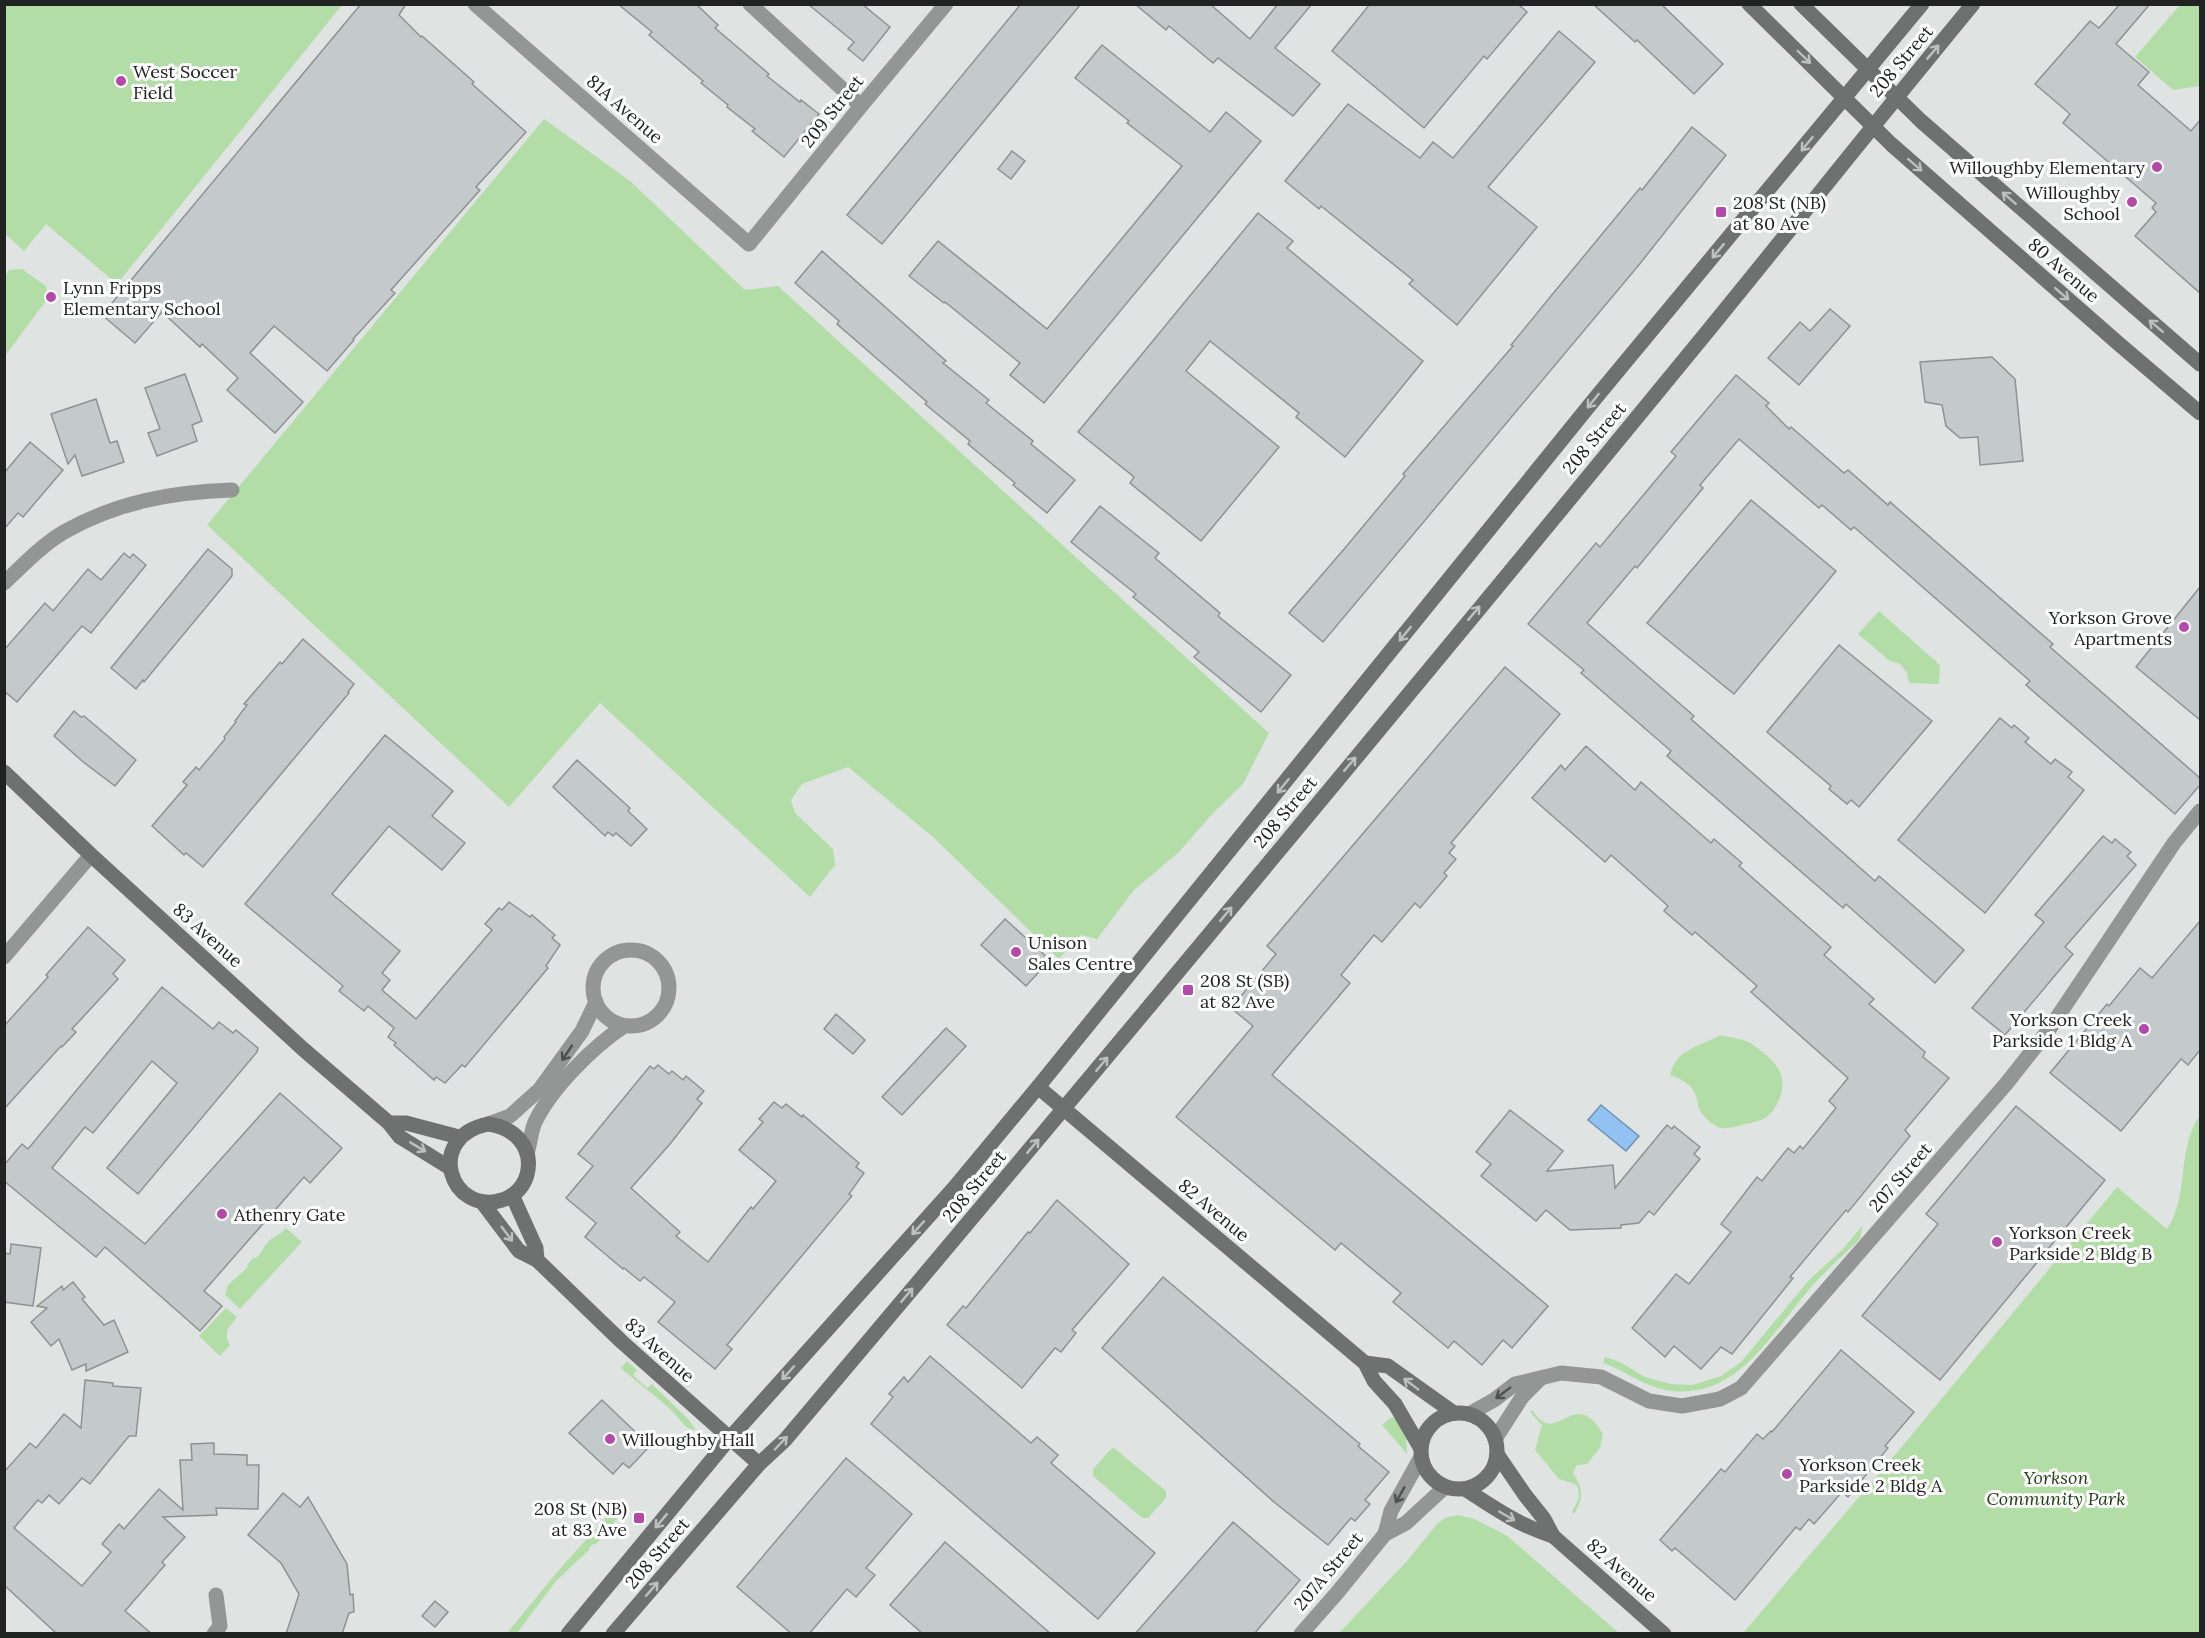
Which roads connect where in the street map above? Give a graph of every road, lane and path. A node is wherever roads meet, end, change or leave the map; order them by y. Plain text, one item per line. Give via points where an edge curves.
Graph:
1 (475, 4) edge
2 (750, 4) edge
3 (946, 4) edge
4 (1749, 4) edge
5 (1801, 4) edge
6 (1922, 4) edge
7 (1973, 4) edge
8 (1867, 69) junction
9 (1896, 97) junction
10 (1844, 98) junction
11 (861, 106) junction
12 (1872, 126) junction
13 (749, 244) joint
14 (2200, 364) edge
15 (2200, 413) edge
16 (232, 490) dead end
17 (4, 583) edge
18 (4, 771) edge
19 (2200, 811) edge
20 (91, 855) junction
21 (4, 957) edge
22 (596, 1002) junction
23 (624, 1026) junction
24 (1038, 1087) junction
25 (1064, 1109) junction
26 (389, 1123) junction
27 (488, 1124) junction
28 (459, 1137) junction
29 (527, 1154) junction
30 (450, 1168) junction
31 (513, 1197) junction
32 (482, 1202) junction
33 (537, 1260) junction
34 (1365, 1363) junction
35 (1540, 1378) junction
36 (1462, 1414) junction
37 (729, 1439) junction
38 (1496, 1447) junction
39 (1421, 1452) junction
40 (759, 1464) junction
41 (1445, 1487) junction
42 (1465, 1489) junction
43 (1385, 1534) junction
44 (1553, 1536) junction
45 (216, 1595) dead end
46 (214, 1634) edge
47 (568, 1634) edge
48 (613, 1634) edge
49 (1301, 1634) edge
50 (1664, 1634) edge

1 - 13 street, 81A Avenue
2 - 11 street
3 - 11 street, 209 Street
4 -> 10 main road, 80 Avenue
5 - 8 main road, 80 Avenue
6 - 8 main road, 208 Street
9 -> 7 main road, 208 Street
8 - 9 main road, 80 Avenue
8 - 10 main road, 208 Street
9 - 12 main road, 208 Street
14 -> 9 main road, 80 Avenue
10 - 12 main road, 80 Avenue
10 -> 24 main road, 208 Street via 1593,401
11 - 13 street, 209 Street
12 -> 15 main road, 80 Avenue
25 -> 12 main road, 208 Street via 1710,328
16 - 17 street via 128,503 63,533
18 - 20 main road, 83 Avenue
19 - 35 street, 207 Street via 2174,843 2048,1031 2006,1084 1742,1388 1720,1399 1682,1406 1649,1401 1615,1383 1588,1375 1561,1373
20 - 21 street
20 - 26 main road, 83 Avenue
22 - 23 street via 602,1013
22 - 23 street via 594,977 609,957 633,949 656,958 669,980 666,1004 648,1022
22 -> 27 street via 582,1031 540,1089 510,1116
23 - 29 street via 602,1041 572,1071 535,1123
24 - 25 main road, 82 Avenue
24 -> 37 main road, 208 Street via 954,1188
25 - 34 main road, 82 Avenue
40 -> 25 main road, 208 Street via 785,1440
26 - 28 main road via 406,1123
26 -> 30 main road, 83 Avenue via 400,1137
27 - 28 main road
27 - 29 main road via 513,1132
28 - 30 main road
29 - 31 main road via 525,1180
30 - 32 main road via 460,1190
31 - 32 main road
31 - 33 main road, 83 Avenue via 536,1248
32 -> 33 main road, 83 Avenue via 519,1251
33 - 37 main road, 83 Avenue
36 -> 34 main road, 82 Avenue via 1388,1366
34 - 39 main road, 82 Avenue via 1374,1381 1395,1404
35 -> 36 street, 207 Street via 1515,1384 1494,1400
35 - 38 street via 1508,1415
36 - 38 main road via 1489,1428
36 - 39 main road via 1442,1416 1432,1424 1424,1434
37 - 40 main road, 83 Avenue
37 -> 47 main road, 208 Street
38 - 42 main road via 1487,1477
38 - 44 main road, 82 Avenue
39 - 41 main road via 1429,1475
39 -> 43 street, 207A Street via 1391,1511
48 -> 40 main road, 208 Street
41 - 42 main road
41 - 43 street, 207A Street via 1406,1523
42 -> 44 main road, 82 Avenue via 1505,1516
43 - 49 street, 207A Street
44 - 50 main road, 82 Avenue
45 - 46 street via 220,1626

